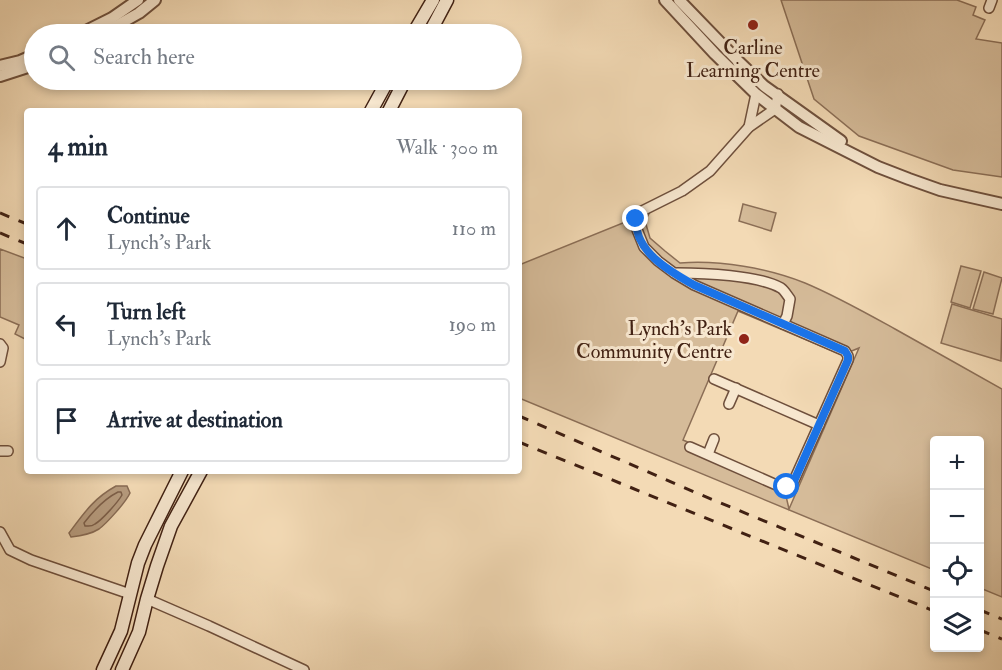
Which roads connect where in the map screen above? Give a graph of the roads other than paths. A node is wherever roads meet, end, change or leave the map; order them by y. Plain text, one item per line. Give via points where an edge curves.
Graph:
1 (138, 0) edge
2 (155, 0) edge
3 (433, 0) edge
4 (447, 0) edge
5 (665, 0) edge
6 (680, 0) edge
7 (100, 24) edge
8 (120, 24) edge
9 (419, 24) edge
10 (434, 24) edge
11 (24, 59) edge
12 (0, 66) edge
13 (24, 68) edge
14 (0, 76) edge
15 (383, 90) edge
16 (400, 90) edge
17 (756, 94) junction
18 (778, 94) junction
19 (373, 108) edge
20 (391, 108) edge
21 (775, 109) junction
22 (749, 127) junction
23 (1002, 197) edge
24 (1002, 204) edge
25 (674, 273) junction
26 (783, 324) junction
27 (0, 344) edge
28 (0, 362) edge
29 (714, 379) dead end
30 (736, 388) junction
31 (729, 404) dead end
32 (819, 425) junction
33 (714, 439) dead end
34 (690, 447) dead end
35 (708, 454) junction
36 (180, 474) edge
37 (199, 474) edge
38 (0, 532) edge
39 (130, 594) junction
40 (147, 599) junction
41 (103, 670) edge
42 (122, 670) edge
43 (304, 670) edge

1 - 7 street
2 - 8 street
3 - 9 main road
4 - 10 main road
5 - 17 street
6 - 18 street via 750,73
11 - 12 street
13 - 14 street
15 - 19 main road
16 - 20 main road
17 - 21 street
17 - 22 street
18 - 21 street
18 - 23 street via 831,135 881,161 942,184
21 - 22 street
21 - 24 street via 799,127 909,180
22 - 25 street via 710,171 682,191 640,212 636,219 644,247
25 - 26 street
25 - 26 street via 735,277 784,289 790,299
26 - 32 street via 845,351 848,356
27 - 28 street
29 - 30 street
30 - 31 street
30 - 32 street
32 - 35 street via 792,485 787,487
33 - 35 street
34 - 35 street
36 - 39 main road via 145,544
37 - 40 main road via 171,526
38 - 39 street via 10,550
39 - 41 main road via 121,631
40 - 42 main road via 140,632
40 - 43 street

